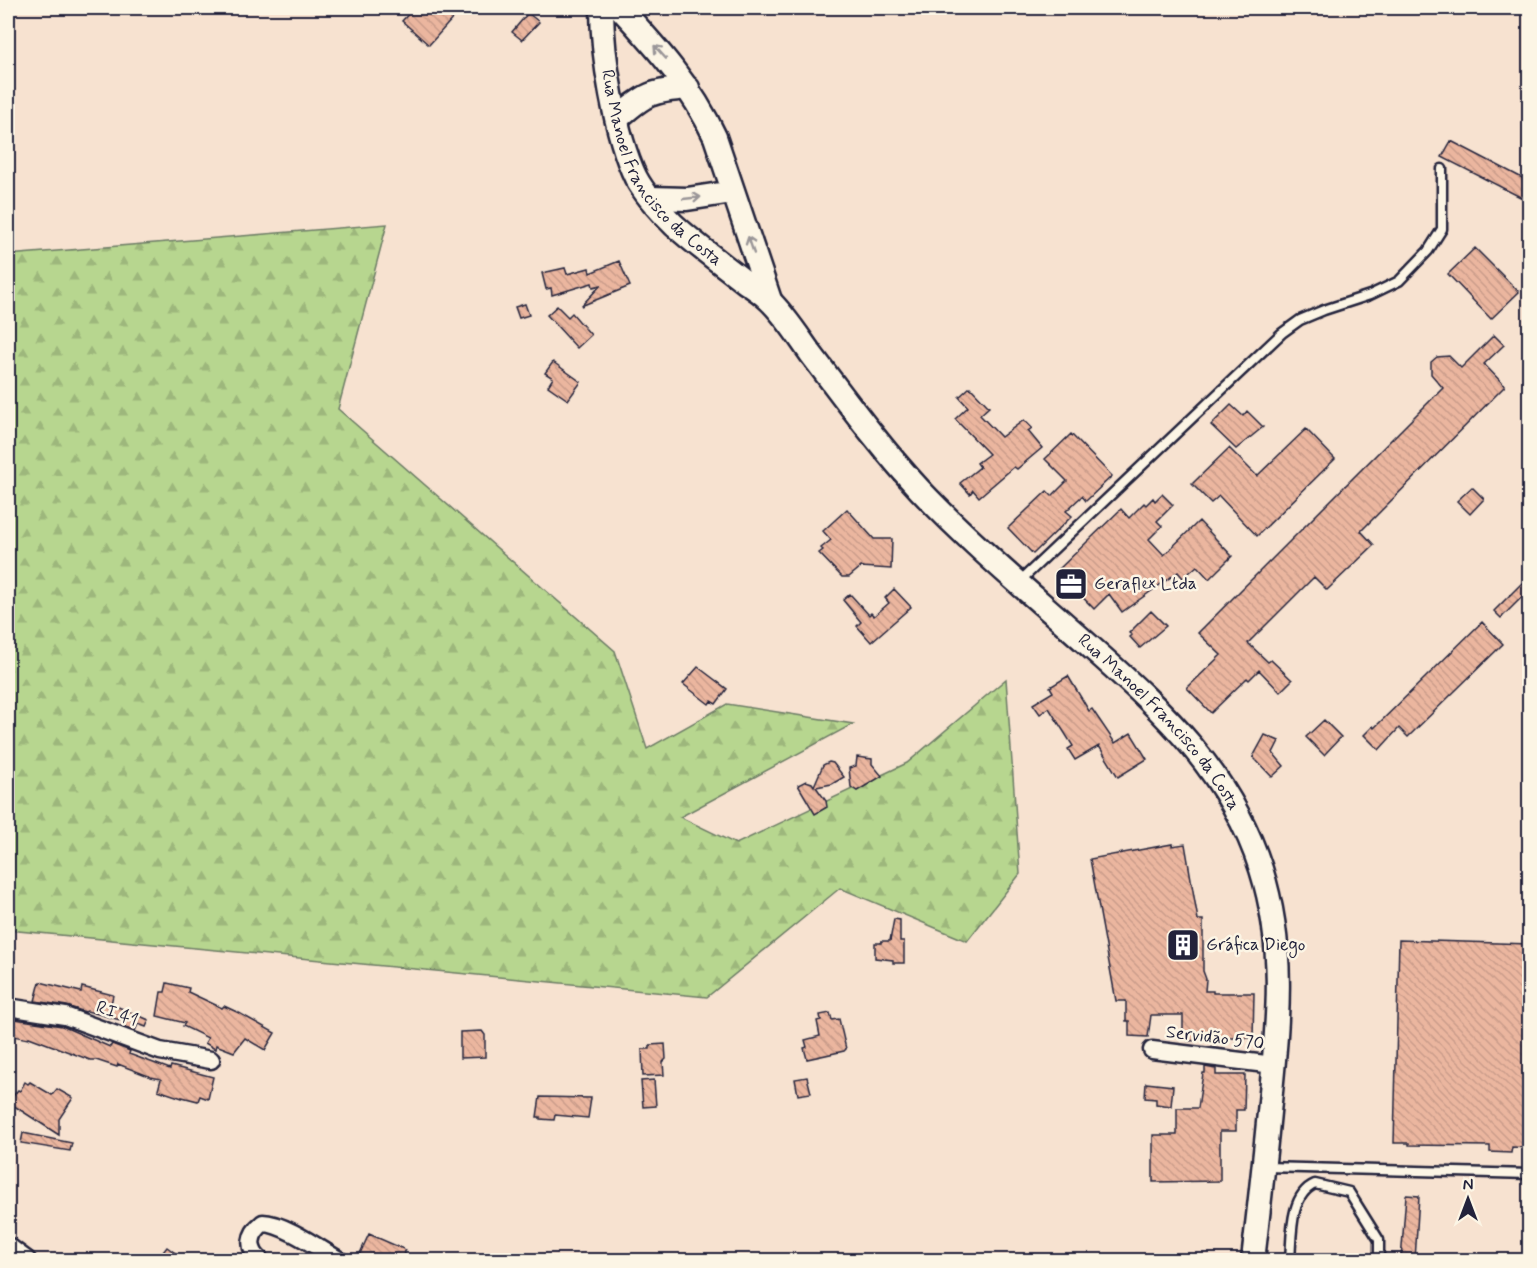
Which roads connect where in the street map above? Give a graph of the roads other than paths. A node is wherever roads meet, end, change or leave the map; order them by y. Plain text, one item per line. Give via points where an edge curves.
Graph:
1 (602, 8) edge
2 (620, 8) edge
3 (688, 88) junction
4 (617, 119) junction
5 (1442, 169) dead end
6 (733, 192) junction
7 (650, 198) junction
8 (770, 300) junction
9 (1019, 582) junction
10 (8, 1007) edge
11 (1152, 1050) dead end
12 (211, 1060) dead end
13 (1274, 1065) junction
14 (1264, 1167) junction
15 (1324, 1168) junction
16 (1530, 1174) edge
17 (1323, 1185) junction
18 (8, 1246) edge
19 (27, 1260) edge
20 (260, 1260) edge
21 (339, 1260) edge
22 (1253, 1260) edge
23 (1290, 1260) edge
24 (1379, 1260) edge

1 - 4 main road, Rua Manoel Francisco da Costa via 605,58
3 -> 2 main road, Rua Manoel Francisco da Costa
3 - 4 main road via 646,95
3 - 6 main road, Rua Manoel Francisco da Costa via 715,137
4 - 7 main road, Rua Manoel Francisco da Costa via 635,176
5 - 9 lane via 1442,229 1400,281 1300,320 1282,333
7 -> 6 main road via 687,199
8 -> 6 main road, Rua Manoel Francisco da Costa
7 - 8 main road, Rua Manoel Francisco da Costa via 704,250
8 - 9 main road, Rua Manoel Francisco da Costa via 901,468 939,509
9 - 13 main road, Rua Manoel Francisco da Costa via 1160,710 1218,778 1247,832 1261,869 1277,937 1279,999
10 - 12 street, RI 41 via 65,1016 160,1051
11 - 13 street, Servidão 570
13 - 14 main road, Rua Manoel Francisco da Costa
14 - 15 lane
14 - 22 main road, Rua Manoel Francisco da Costa
15 - 16 lane
15 - 17 lane
17 - 23 lane via 1311,1186 1295,1209
17 - 24 lane via 1349,1192 1379,1240
18 - 19 street
20 - 21 street via 253,1254 253,1233 263,1223 271,1223

